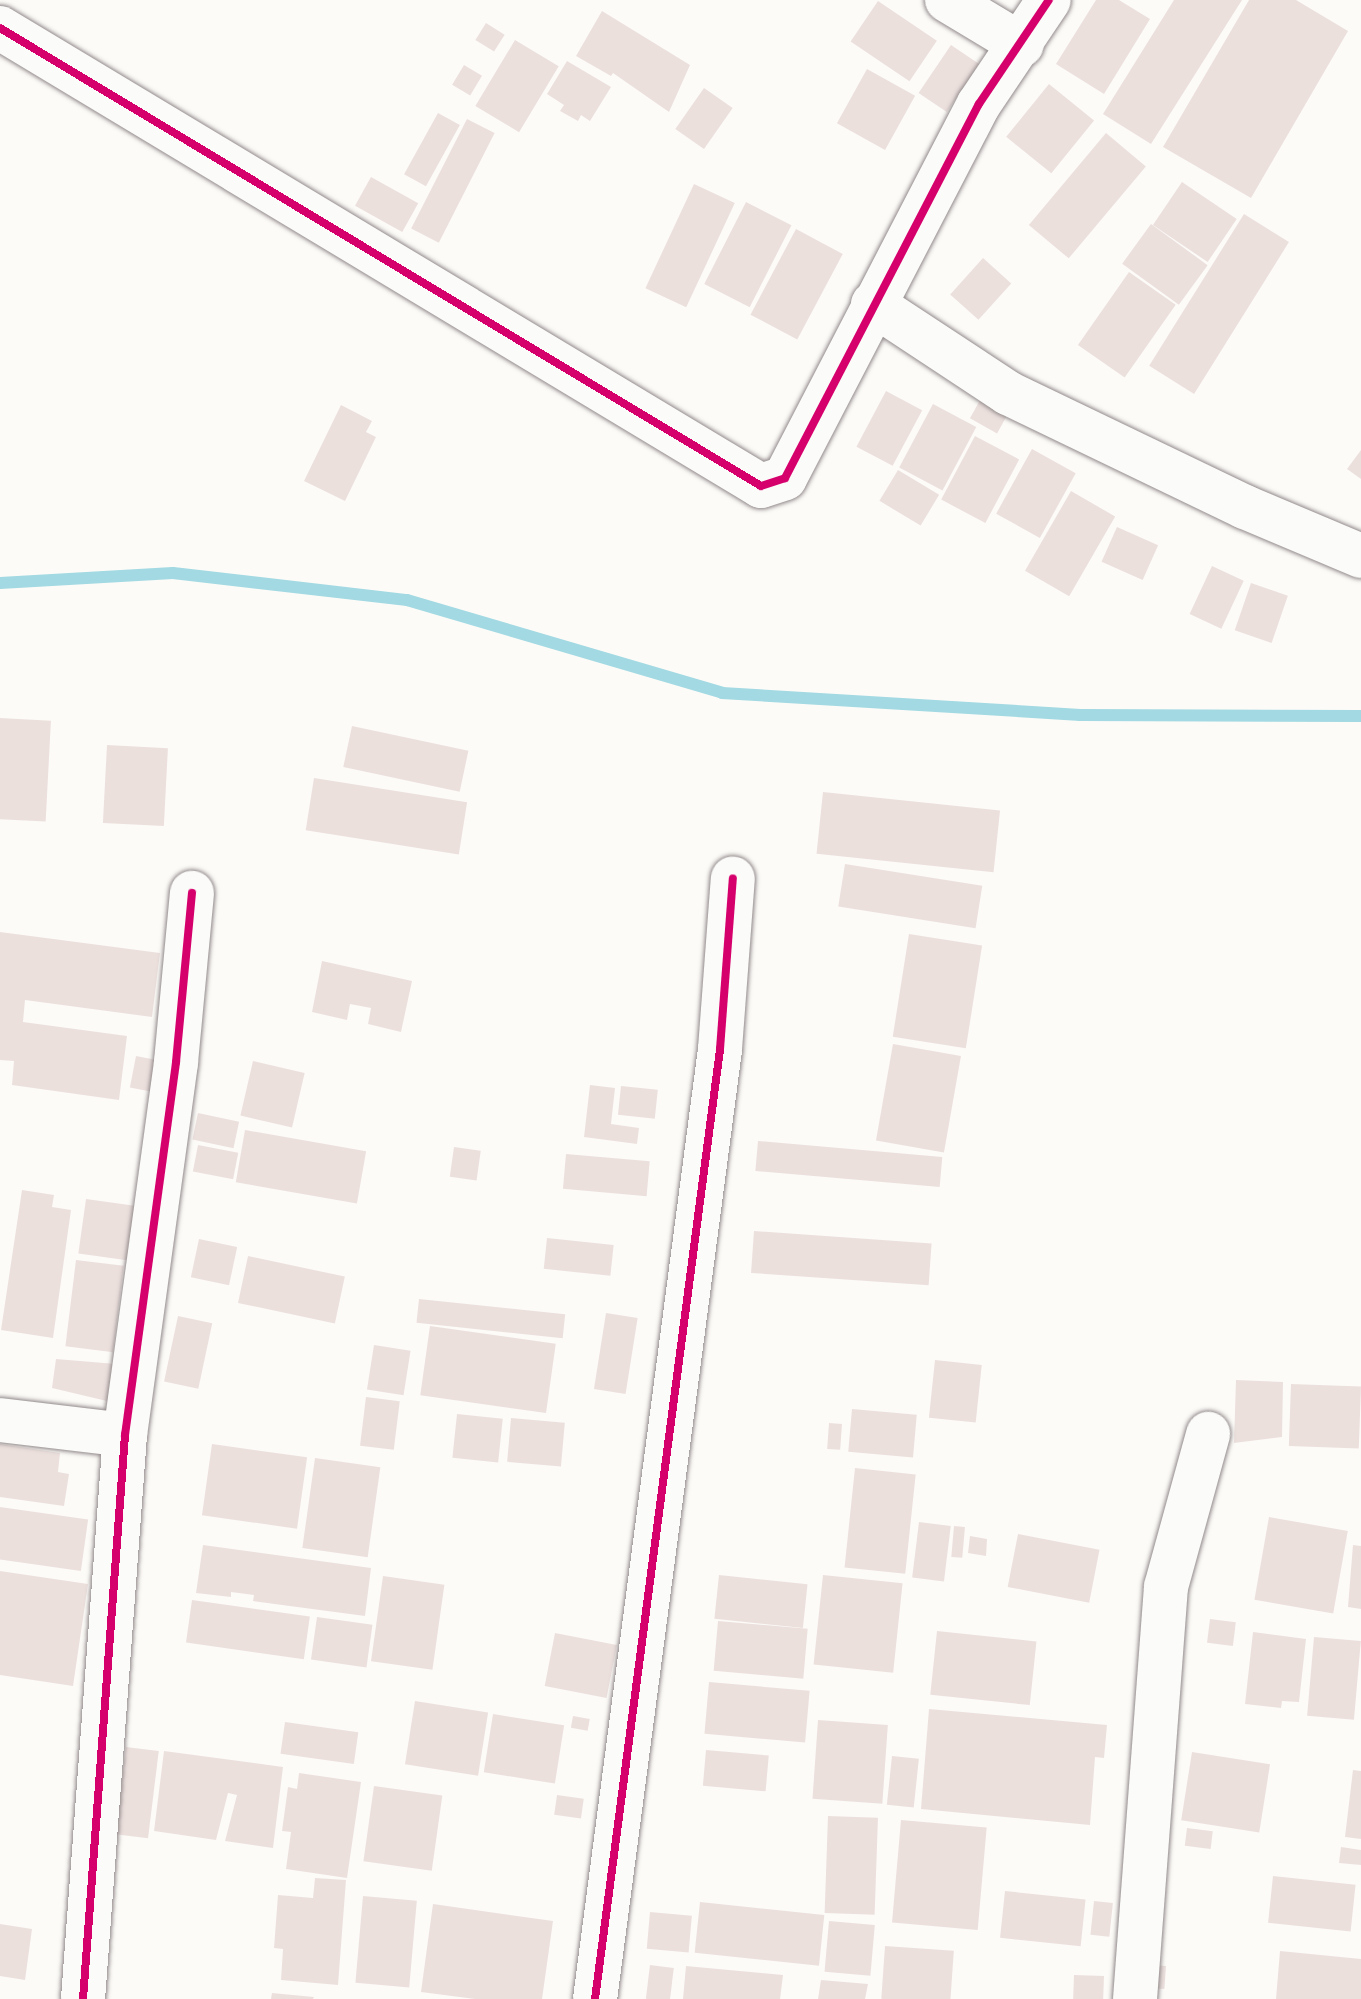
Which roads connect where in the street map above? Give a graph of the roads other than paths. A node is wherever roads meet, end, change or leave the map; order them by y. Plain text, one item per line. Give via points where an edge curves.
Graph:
1 (947, 0) edge
2 (1049, 0) edge
3 (0, 28) edge
4 (1022, 45) junction
5 (873, 304) junction
6 (1361, 556) edge
7 (733, 878) dead end
8 (192, 893) dead end
9 (0, 1420) edge
10 (1208, 1434) dead end
11 (125, 1435) junction
12 (83, 1999) edge
13 (595, 1999) edge
14 (1135, 1999) edge

1 - 4 street
2 - 4 street
3 - 5 street via 761,486 785,478
4 - 5 street via 979,104
5 - 6 street via 1008,393 1245,507
7 - 13 street via 720,1049
8 - 11 street via 176,1062
9 - 11 street
10 - 14 street via 1166,1587
11 - 12 street

